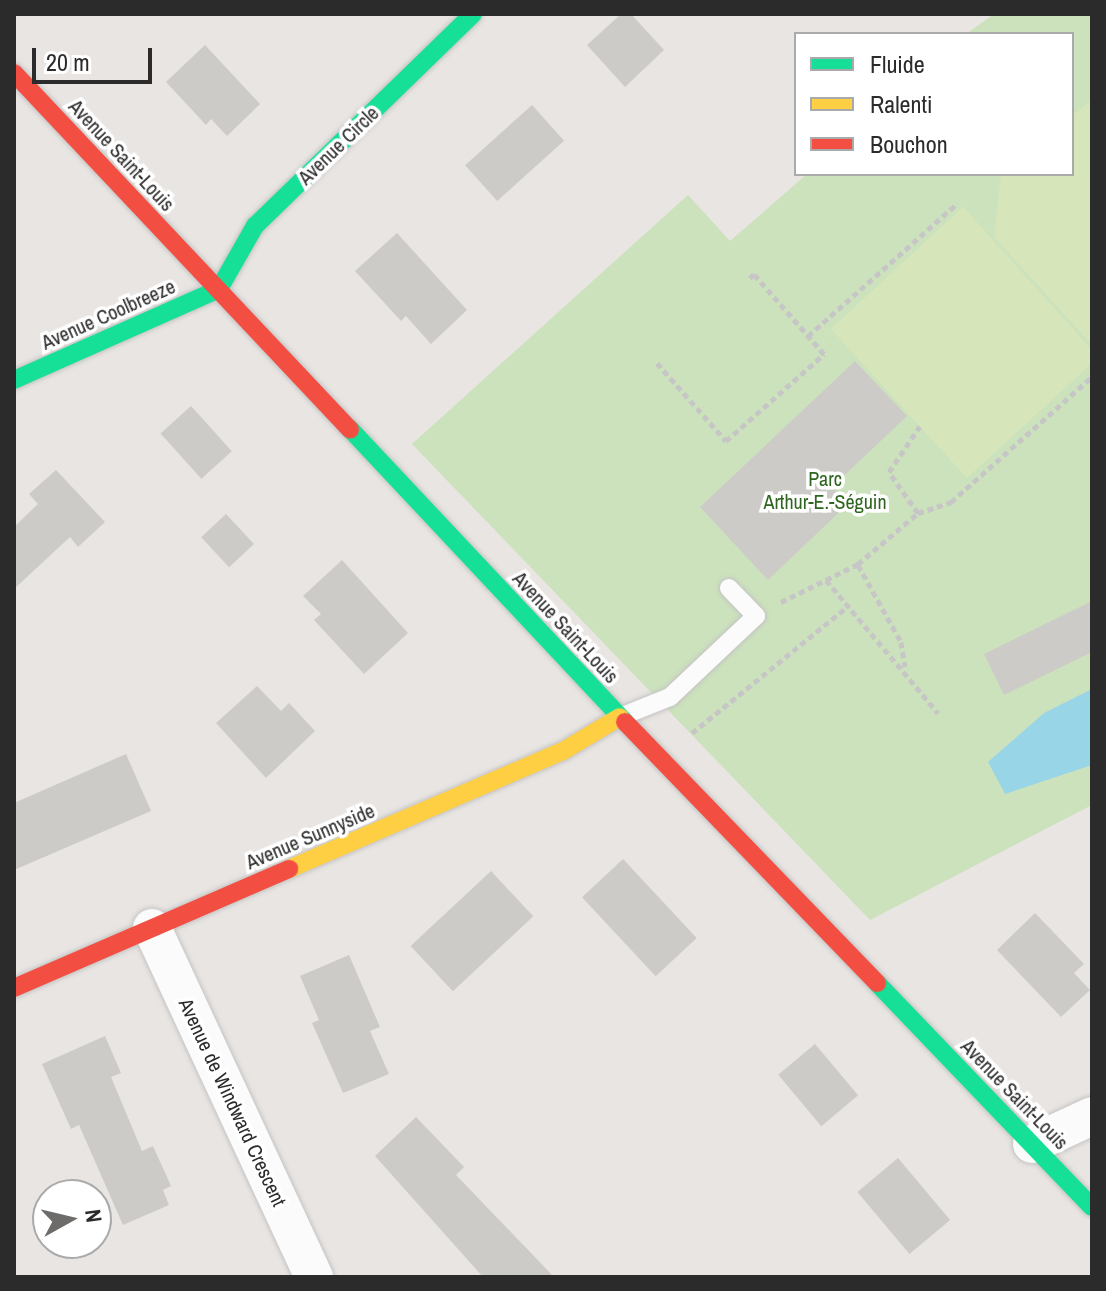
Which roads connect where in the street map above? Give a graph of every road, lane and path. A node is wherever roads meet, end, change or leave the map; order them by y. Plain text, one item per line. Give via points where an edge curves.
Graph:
1 (473, 14) edge
2 (14, 73) edge
3 (958, 203) dead end
4 (747, 281) dead end
5 (219, 289) junction
6 (808, 336) junction
7 (657, 363) dead end
8 (1092, 377) edge
9 (14, 380) edge
10 (920, 426) dead end
11 (918, 513) junction
12 (858, 564) junction
13 (826, 580) junction
14 (729, 588) dead end
15 (778, 603) dead end
16 (847, 607) junction
17 (905, 668) junction
18 (938, 713) dead end
19 (620, 717) junction
20 (685, 739) dead end
21 (152, 928) junction
22 (14, 988) edge
23 (1092, 1116) edge
24 (1032, 1144) junction
25 (1092, 1207) edge
26 (314, 1277) edge

1 - 5 street, Avenue Circle via 255,226
2 - 5 street, Avenue Saint-Louis
3 - 6 path
4 - 6 path via 754,274
5 - 9 street, Avenue Coolbreeze
5 - 19 street, Avenue Saint-Louis
6 - 7 path via 824,354 726,441
8 - 11 path via 951,502
10 - 11 path via 889,472
11 - 12 path
12 - 13 path
12 - 17 path via 901,642
13 - 15 path
13 - 16 path
14 - 19 lane via 756,616 670,697
16 - 17 path via 882,652
16 - 20 path
17 - 18 path
19 - 21 street, Avenue Sunnyside via 563,751
19 - 24 street, Avenue Saint-Louis
21 - 22 street, Avenue Sunnyside
21 - 26 street, Avenue de Windward Crescent
23 - 24 street
24 - 25 street, Avenue Saint-Louis

